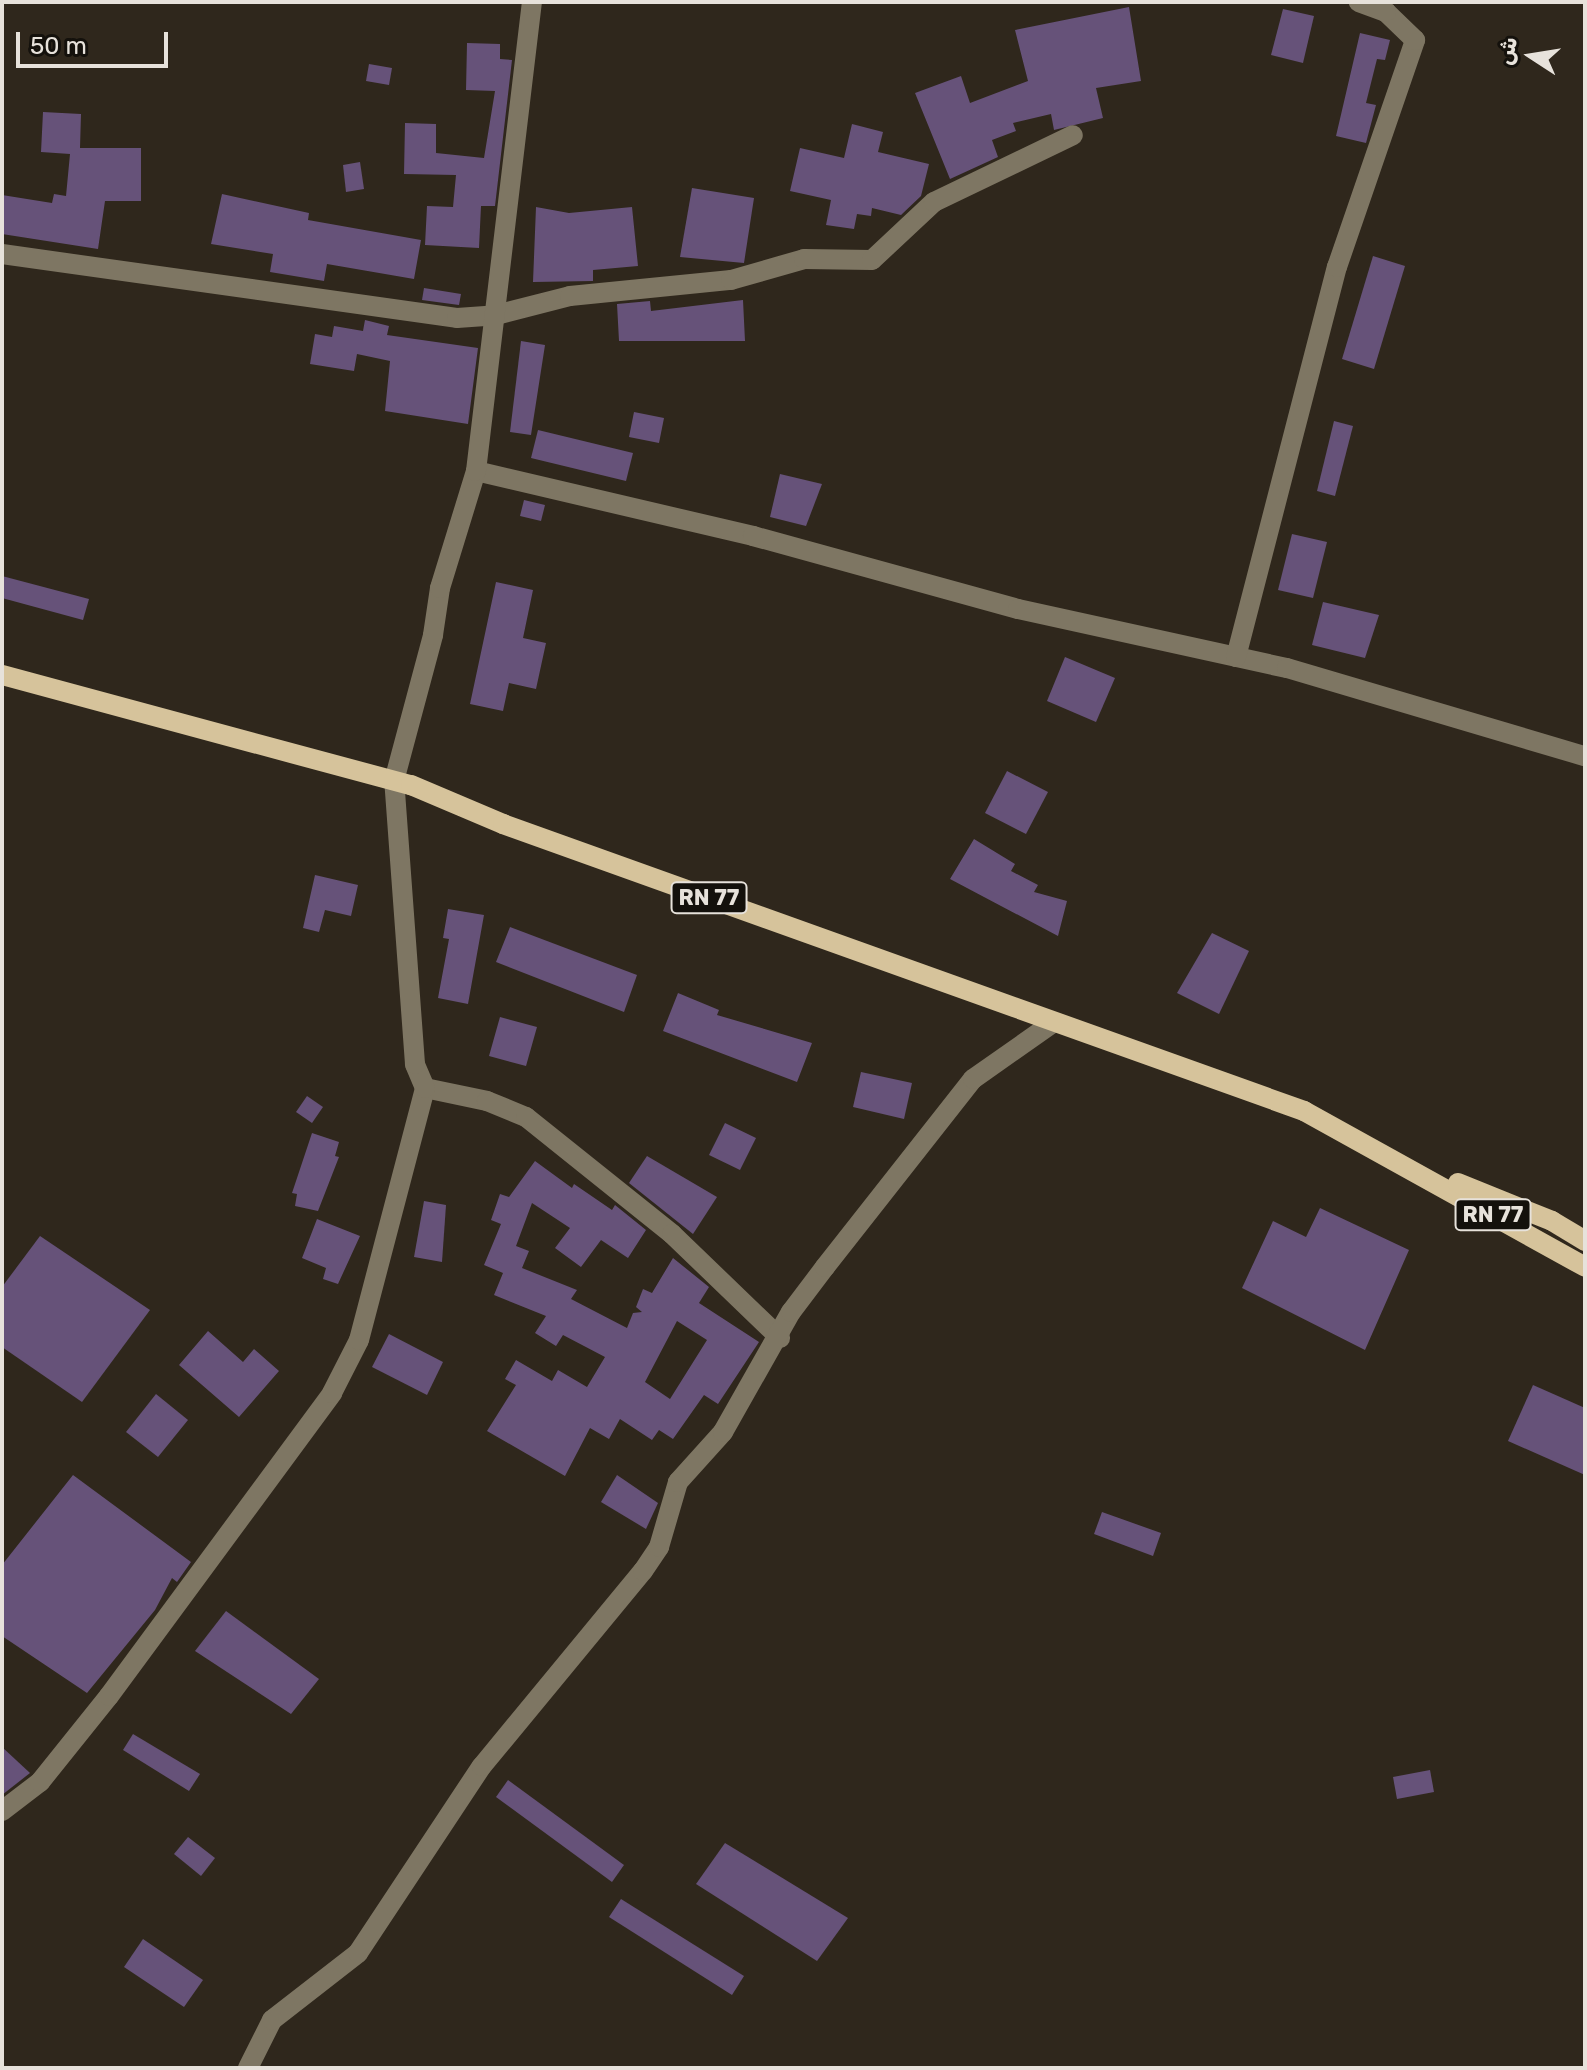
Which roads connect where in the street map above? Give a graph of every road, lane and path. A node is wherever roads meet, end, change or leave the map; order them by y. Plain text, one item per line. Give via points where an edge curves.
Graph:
1 (532, 2) edge
2 (1359, 2) edge
3 (1073, 135) dead end
4 (2, 254) edge
5 (496, 315) junction
6 (476, 471) junction
7 (1236, 657) junction
8 (2, 675) edge
9 (1585, 756) edge
10 (394, 781) junction
11 (1054, 1022) junction
12 (425, 1088) junction
13 (1402, 1162) junction
14 (1585, 1241) edge
15 (1585, 1267) edge
16 (780, 1338) junction
17 (2, 1811) edge
18 (248, 2068) edge

1 - 5 street
2 - 7 street via 1386,12 1415,40 1337,267
3 - 5 street via 934,202 872,260 804,259 731,280 570,296
4 - 5 street via 457,318
5 - 6 street
6 - 7 street via 767,539 1018,609
6 - 10 street via 440,588 433,635
7 - 9 street
8 - 10 main road, RN 77
10 - 11 main road, RN 77
10 - 12 street via 415,1064
11 - 13 main road, RN 77 via 1304,1111
11 - 16 street via 961,1092 791,1312
12 - 16 street via 465,1094 526,1117 672,1234
12 - 17 street via 351,1363 109,1696 40,1782
13 - 14 main road, RN 77 via 1552,1221
13 - 15 main road, RN 77
16 - 18 street via 723,1432 678,1482 659,1547 643,1571 482,1766 358,1953 272,2020

